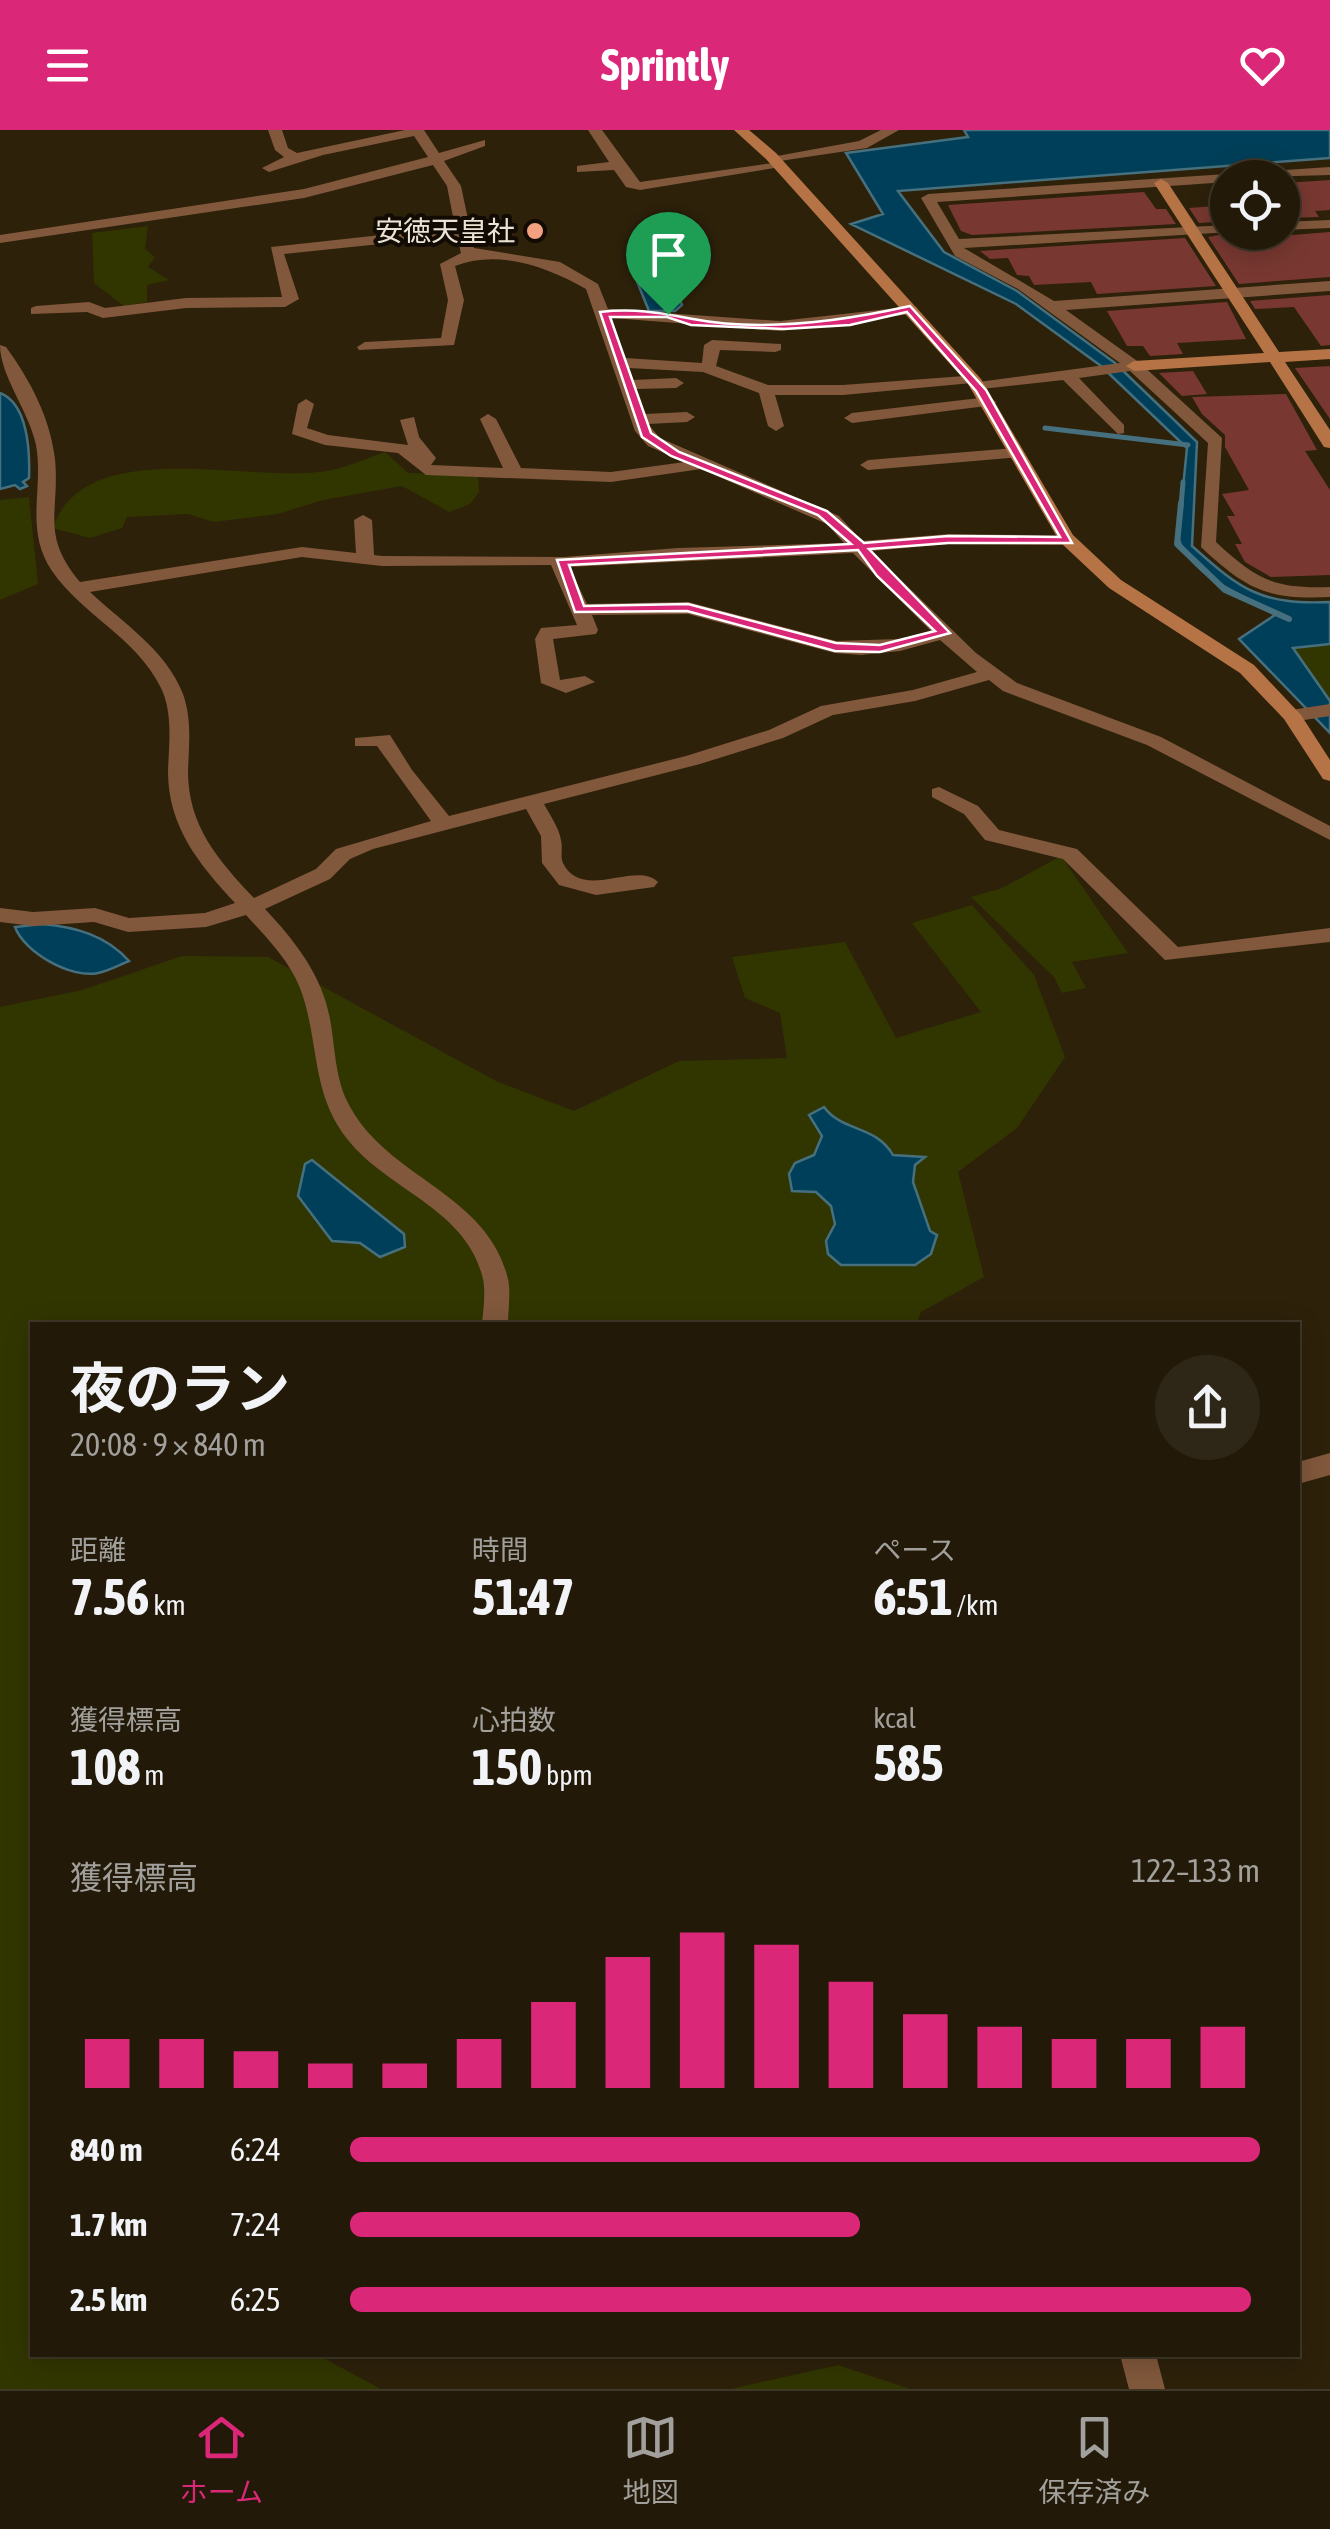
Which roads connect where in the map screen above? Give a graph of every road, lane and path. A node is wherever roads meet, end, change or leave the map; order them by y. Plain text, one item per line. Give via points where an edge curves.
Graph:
1 (276, 130) edge
2 (423, 130) edge
3 (595, 130) edge
4 (741, 130) edge
5 (892, 130) edge
6 (480, 143) dead end
7 (431, 155) junction
8 (293, 157) junction
9 (776, 162) junction
10 (618, 164) junction
11 (270, 168) dead end
12 (582, 169) dead end
13 (1330, 171) edge
14 (1300, 173) edge
15 (1210, 179) edge
16 (1161, 183) junction
17 (1330, 224) edge
18 (1300, 225) edge
19 (1210, 230) edge
20 (461, 231) junction
21 (1192, 231) junction
22 (0, 240) edge
23 (955, 244) junction
24 (473, 254) junction
25 (1330, 286) edge
26 (1232, 292) junction
27 (1051, 306) junction
28 (910, 309) junction
29 (36, 312) dead end
30 (604, 314) junction
31 (365, 346) dead end
32 (775, 347) dead end
33 (0, 350) edge
34 (1330, 354) edge
35 (1274, 358) junction
36 (620, 363) junction
37 (1128, 367) junction
38 (706, 368) junction
39 (1067, 375) junction
40 (676, 383) dead end
41 (627, 385) junction
42 (979, 388) junction
43 (766, 390) junction
44 (306, 404) dead end
45 (1102, 412) junction
46 (1081, 413) dead end
47 (687, 417) dead end
48 (852, 418) dead end
49 (488, 419) dead end
50 (638, 419) junction
51 (408, 420) dead end
52 (776, 426) dead end
53 (1325, 426) edge
54 (1118, 428) dead end
55 (1330, 442) edge
56 (1016, 452) junction
57 (701, 464) junction
58 (868, 465) dead end
59 (436, 470) junction
60 (514, 472) junction
61 (363, 520) dead end
62 (1068, 540) junction
63 (861, 546) junction
64 (365, 558) junction
65 (562, 562) junction
66 (78, 588) junction
67 (1330, 592) edge
68 (580, 610) junction
69 (944, 633) junction
70 (990, 674) junction
71 (585, 682) dead end
72 (1310, 713) edge
73 (362, 742) dead end
74 (1330, 775) edge
75 (939, 793) dead end
76 (532, 801) junction
77 (446, 825) junction
78 (1330, 834) edge
79 (647, 882) dead end
80 (250, 905) junction
81 (0, 916) edge
82 (1330, 935) edge
83 (496, 1322) edge
84 (1330, 1464) edge
85 (1300, 1472) edge
86 (1139, 2357) edge
87 (1147, 2389) edge

1 - 8 street via 282,150
2 - 7 street
2 - 8 street
3 - 10 street
4 - 9 main road
5 - 9 street via 862,145
6 - 7 street
7 - 20 street via 454,186
7 - 22 street via 250,204
8 - 11 street
9 - 10 street via 640,186
9 - 28 main road
10 - 12 street
13 - 14 street
15 - 16 street
16 - 21 main road
16 - 23 street via 928,198
17 - 18 street
19 - 21 street
20 - 24 street
20 - 29 street via 276,250 291,299 284,302
21 - 23 street
21 - 26 main road
23 - 27 street
24 - 30 street via 567,269 593,286
24 - 31 street via 447,264 456,300 448,342
25 - 26 street
26 - 27 street
26 - 35 main road
27 - 37 street
28 - 30 street via 784,326
28 - 42 main road
30 - 36 street
32 - 38 street via 712,345
33 - 66 street via 39,423 47,478 41,529 56,566
34 - 35 main road
35 - 37 main road
35 - 53 main road
36 - 38 street
36 - 41 street
37 - 39 street
37 - 67 street via 1216,442 1207,543 1248,581 1278,595
38 - 43 street
39 - 42 street
39 - 45 street
40 - 41 street
41 - 50 street
42 - 43 street
42 - 48 street
42 - 56 main road
43 - 52 street
44 - 59 street via 298,430 325,440 404,449 426,470
45 - 46 street
45 - 54 street
47 - 50 street
49 - 60 street
50 - 57 street via 654,442
51 - 59 street via 410,438
53 - 55 main road
56 - 58 street
56 - 62 main road
57 - 60 street via 611,477
57 - 63 street via 822,513
59 - 60 street
61 - 64 street
62 - 63 street
62 - 72 main road via 1115,584
63 - 65 street
63 - 69 street
64 - 65 street
64 - 66 street via 302,552
65 - 68 street
66 - 80 street via 161,670 178,713 186,823
68 - 69 street via 688,608 861,649
68 - 71 street via 589,630 548,632 544,638 551,683
69 - 70 street
70 - 76 street via 828,710 693,760
70 - 78 street via 1036,700 1154,741
72 - 74 main road
73 - 77 street via 383,739
75 - 82 street via 971,810 992,835 1070,854 1173,955
76 - 77 street
76 - 79 street via 552,836 552,862 566,880 596,888
77 - 80 street via 366,844 343,854 324,874
80 - 81 street via 168,925 128,925 95,915
80 - 83 street via 306,977 323,1065 356,1136 468,1222 486,1249 498,1287
84 - 85 street
86 - 87 street

